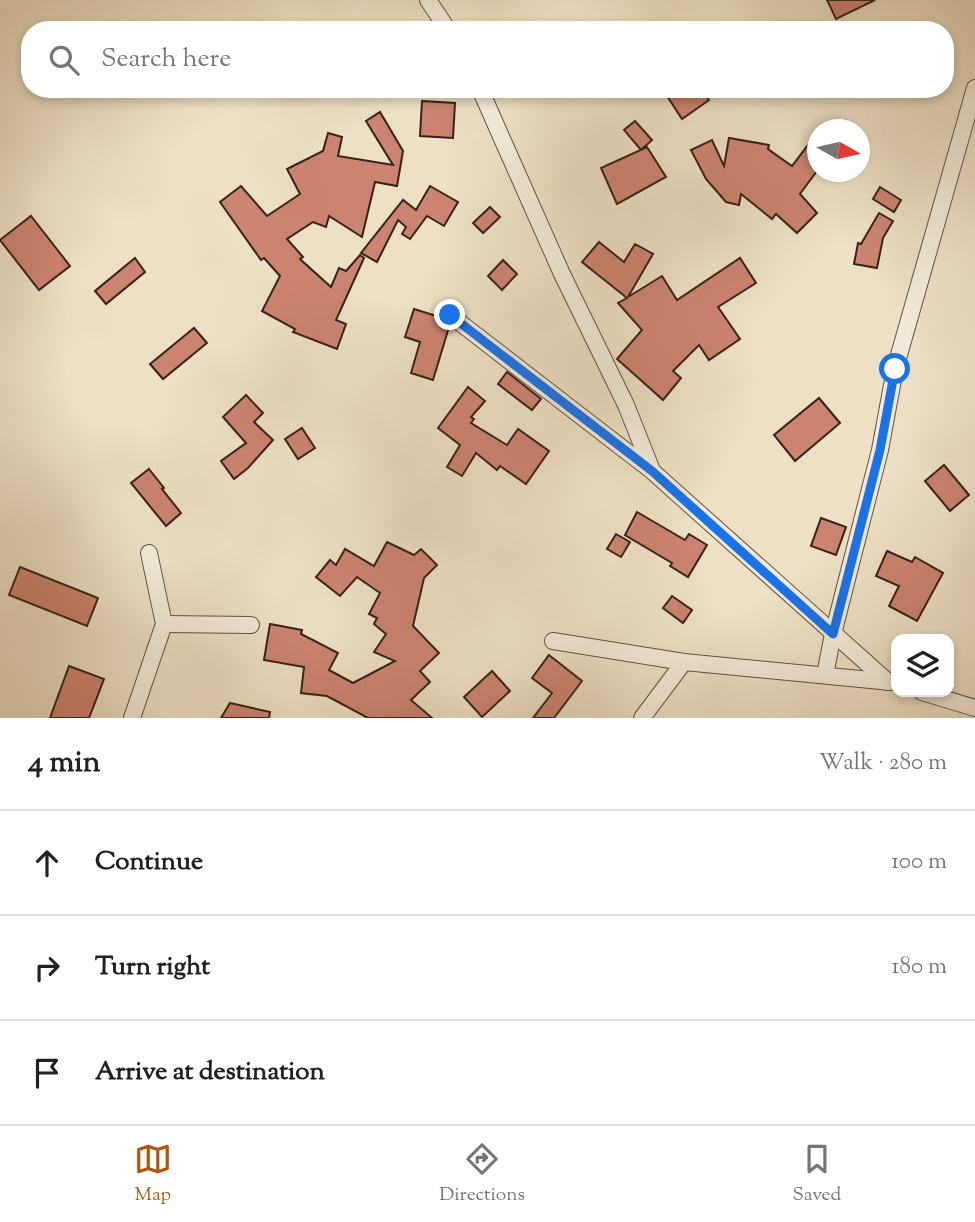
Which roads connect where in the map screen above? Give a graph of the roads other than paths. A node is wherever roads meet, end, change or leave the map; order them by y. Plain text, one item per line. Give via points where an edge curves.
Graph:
1 (428, 0) edge
2 (442, 21) edge
3 (975, 88) edge
4 (484, 98) edge
5 (450, 315) dead end
6 (652, 471) junction
7 (149, 553) dead end
8 (164, 624) junction
9 (251, 625) dead end
10 (833, 634) junction
11 (553, 642) dead end
12 (684, 662) junction
13 (825, 675) junction
14 (891, 682) edge
15 (891, 683) edge
16 (939, 697) edge
17 (975, 708) edge
18 (132, 718) edge
19 (642, 718) edge

1 - 2 street
3 - 10 street via 895,369 880,450
4 - 6 street
5 - 6 street
6 - 10 street
7 - 8 street
8 - 9 street
8 - 18 street
10 - 13 street
10 - 14 street
11 - 12 street
12 - 13 street
12 - 19 street
13 - 15 street
16 - 17 street

